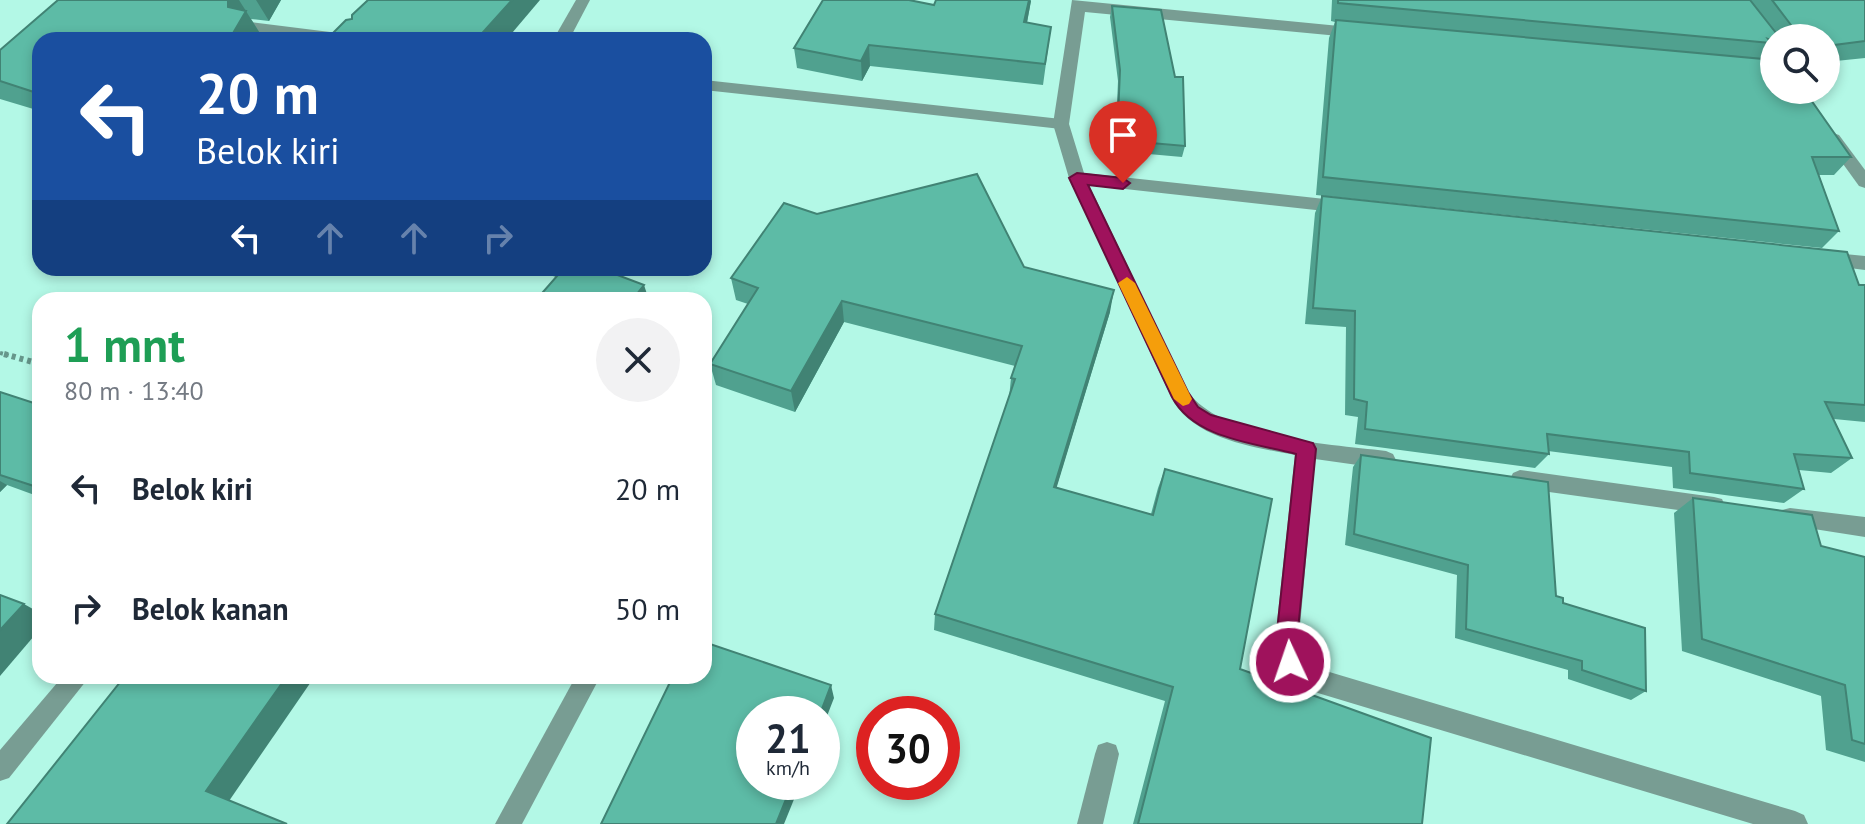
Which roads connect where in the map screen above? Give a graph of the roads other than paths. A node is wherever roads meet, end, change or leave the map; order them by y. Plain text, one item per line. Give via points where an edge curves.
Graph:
1 (583, 0) edge
2 (1078, 4) edge
3 (251, 27) dead end
4 (291, 32) edge
5 (565, 32) edge
6 (1380, 35) edge
7 (712, 86) edge
8 (1061, 124) junction
9 (1823, 125) edge
10 (1077, 178) junction
11 (1865, 182) edge
12 (1360, 209) edge
13 (1802, 256) edge
14 (1865, 263) edge
15 (1306, 449) junction
16 (1408, 464) edge
17 (1503, 477) edge
18 (1739, 510) edge
19 (1771, 514) edge
20 (1865, 527) edge
21 (71, 684) edge
22 (584, 684) edge
23 (1107, 754) dead end
24 (0, 769) edge
25 (508, 824) edge
26 (1090, 824) edge
27 (1795, 824) edge

1 - 5 street
2 - 6 street
2 - 8 street
3 - 4 street
7 - 8 street
8 - 10 street
9 - 11 street
10 - 12 street
10 - 15 street via 1192,412 1251,436
13 - 14 street
15 - 16 street
15 - 27 street via 1286,650 1298,673
17 - 18 street
19 - 20 street
21 - 24 street
22 - 25 street
23 - 26 street

